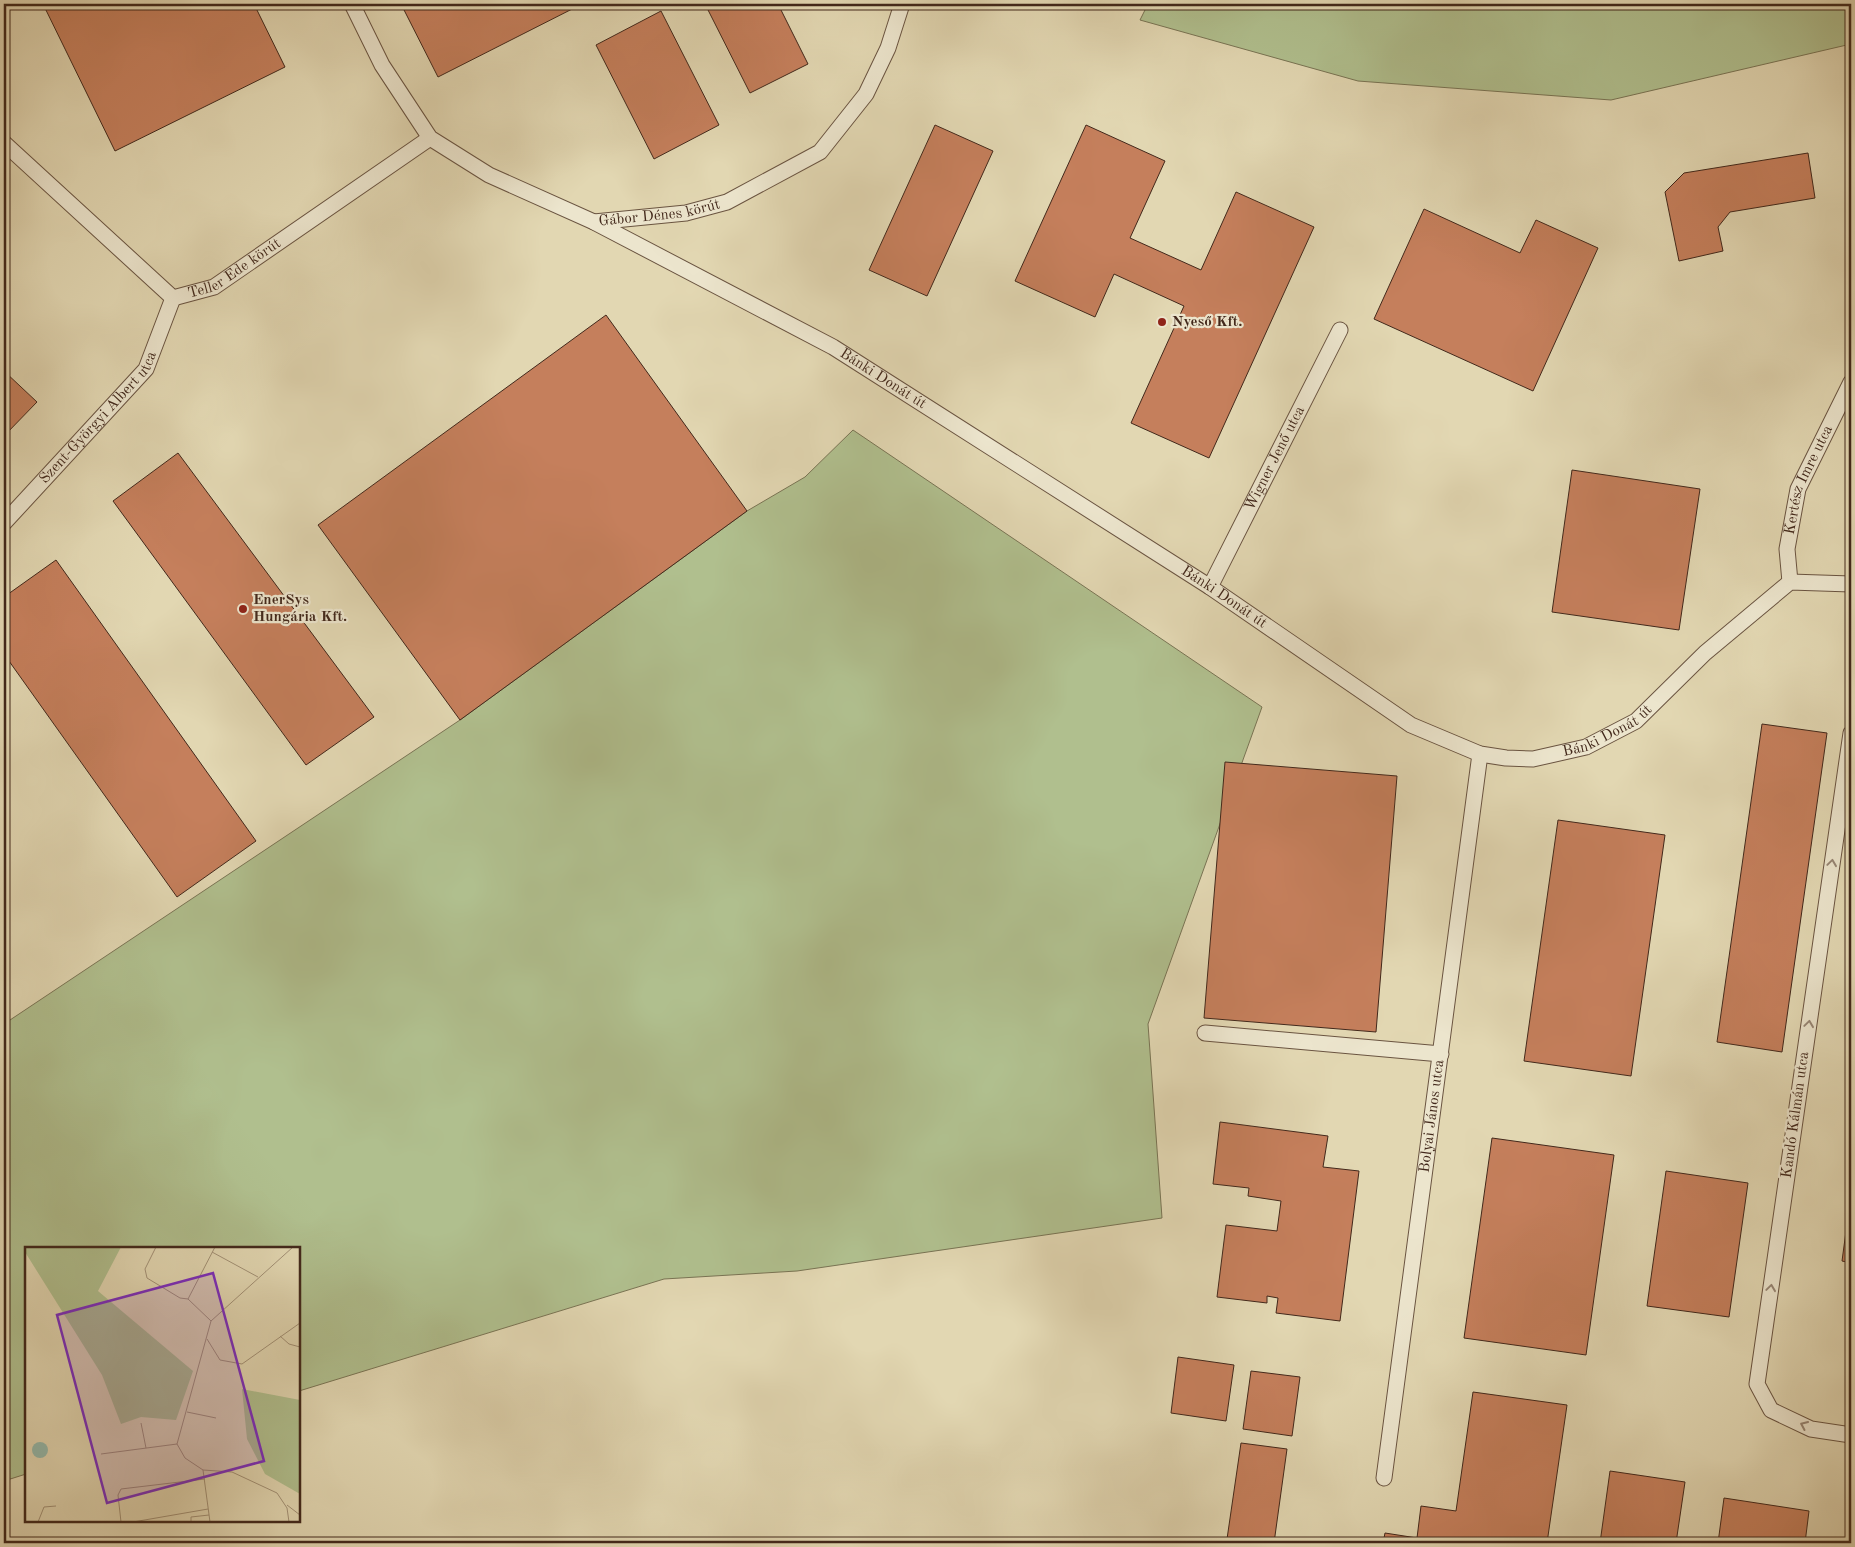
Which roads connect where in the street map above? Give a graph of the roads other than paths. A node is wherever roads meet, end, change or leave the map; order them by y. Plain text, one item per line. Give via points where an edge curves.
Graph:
1 (352, 4) edge
2 (902, 4) edge
3 (430, 138) junction
4 (4, 144) edge
5 (594, 222) junction
6 (173, 298) junction
7 (1340, 330) dead end
8 (1851, 382) edge
9 (4, 523) edge
10 (1790, 582) junction
11 (1851, 584) edge
12 (1210, 587) junction
13 (1851, 733) edge
14 (1480, 754) junction
15 (1205, 1033) dead end
16 (1441, 1054) junction
17 (1851, 1435) edge
18 (1384, 1478) dead end

1 - 3 lane, Gábor Dénes körút via 382,65
2 - 5 lane, Gábor Dénes körút via 888,48 866,94 820,152 727,202 686,213
3 - 5 lane, Gábor Dénes körút via 490,175
3 - 6 lane, Teller Ede körút via 214,286
4 - 6 lane, Teller Ede körút
5 - 12 lane, Bánki Donát út via 833,347
6 - 9 lane, Szent-Györgyi Albert utca via 146,369
7 - 12 lane, Wigner Jenő utca
8 - 10 lane, Kertész Imre utca via 1798,490 1787,549
10 - 11 lane
10 - 14 lane, Bánki Donát út via 1705,653 1636,721 1586,747 1532,759
12 - 14 lane, Bánki Donát út via 1411,725
17 -> 13 lane, Kandó Kálmán utca via 1811,1429 1771,1410 1757,1384
14 - 16 lane, Bolyai János utca
15 - 16 lane
16 - 18 lane, Bolyai János utca

